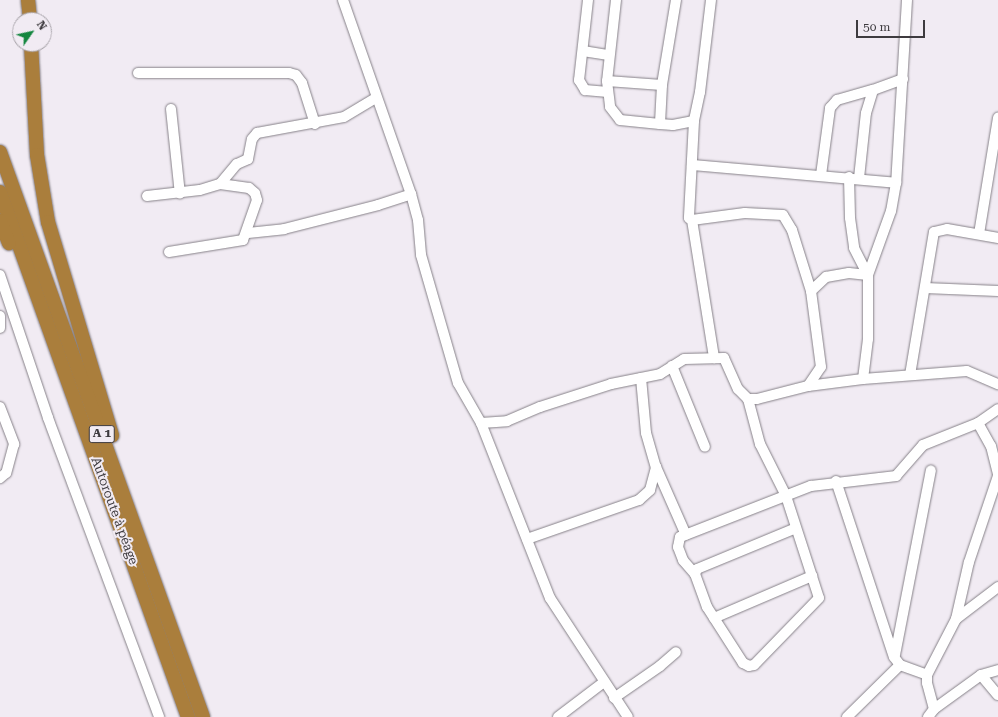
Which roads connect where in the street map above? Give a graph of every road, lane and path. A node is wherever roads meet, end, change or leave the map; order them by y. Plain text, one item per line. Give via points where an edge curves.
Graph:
1 (28, 0) edge
2 (343, 0) edge
3 (588, 0) edge
4 (616, 0) edge
5 (676, 0) edge
6 (711, 0) edge
7 (907, 0) edge
8 (29, 12) edge
9 (31, 52) edge
10 (583, 52) junction
11 (610, 55) junction
12 (138, 72) dead end
13 (903, 79) junction
14 (662, 85) junction
15 (608, 86) junction
16 (873, 90) junction
17 (376, 98) junction
18 (171, 109) dead end
19 (998, 118) edge
20 (694, 121) junction
21 (315, 124) junction
22 (660, 124) junction
23 (0, 152) edge
24 (692, 165) junction
25 (821, 175) junction
26 (849, 177) junction
27 (859, 178) junction
28 (896, 183) junction
29 (220, 184) junction
30 (0, 192) edge
31 (180, 194) junction
32 (411, 194) junction
33 (148, 196) dead end
34 (692, 220) junction
35 (0, 221) edge
36 (248, 233) junction
37 (979, 234) junction
38 (998, 238) edge
39 (169, 252) dead end
40 (0, 275) edge
41 (868, 275) junction
42 (925, 288) junction
43 (811, 291) junction
44 (998, 291) edge
45 (0, 316) edge
46 (0, 328) edge
47 (714, 358) junction
48 (672, 366) junction
49 (910, 375) junction
50 (641, 378) junction
51 (863, 379) junction
52 (998, 384) edge
53 (808, 386) junction
54 (748, 399) junction
55 (0, 407) edge
56 (998, 409) edge
57 (481, 423) junction
58 (978, 423) junction
59 (705, 447) dead end
60 (656, 467) junction
61 (931, 470) dead end
62 (998, 476) edge
63 (0, 478) edge
64 (836, 481) junction
65 (786, 496) junction
66 (796, 528) junction
67 (686, 535) junction
68 (527, 539) junction
69 (141, 543) junction
70 (129, 551) junction
71 (695, 574) junction
72 (812, 576) junction
73 (998, 587) edge
74 (714, 618) junction
75 (956, 619) junction
76 (676, 652) dead end
77 (897, 661) junction
78 (998, 670) edge
79 (927, 675) junction
80 (981, 675) junction
81 (604, 682) junction
82 (998, 695) edge
83 (614, 698) junction
84 (931, 714) edge
85 (159, 717) edge
86 (188, 717) edge
87 (203, 717) edge
88 (558, 717) edge
89 (628, 717) edge
90 (847, 717) edge

1 - 8 highway
2 - 17 street
3 - 10 street
4 - 11 street
5 - 14 street
6 - 20 street
7 - 13 street
9 - 69 highway via 37,154 52,241 126,480
10 - 11 street
10 - 15 street via 580,86 585,90
11 - 15 street
12 - 21 street via 296,75 302,83
13 - 16 street
13 - 28 street
14 - 15 street
14 - 22 street
15 - 22 street via 610,107 620,120
16 - 25 street via 837,100 830,108
16 - 27 street via 866,113
17 - 21 street via 344,117
17 - 32 street
18 - 31 street
19 - 37 street
20 - 22 street via 673,125
20 - 24 street
21 - 29 street via 257,133 252,139 248,159 237,164
23 - 69 highway, A 1
24 - 25 street
24 - 34 street via 689,212
25 - 26 street
26 - 27 street
26 - 41 street via 854,248
27 - 28 street
28 - 41 street via 891,211
29 - 31 street
29 - 36 street via 249,188 255,193 257,200
30 - 70 highway, Autoroute à péage / A 1
31 - 33 street
32 - 36 street via 284,229
32 - 57 street via 418,220 422,255 458,383
34 - 43 street via 745,213 783,216 792,230
34 - 47 street
35 - 70 highway
36 - 39 street via 243,240 232,244
37 - 38 street
37 - 42 street via 941,229 934,232
40 - 85 street via 48,418
41 - 43 street via 849,273 826,277
41 - 51 street via 868,339
42 - 44 street
42 - 49 street
43 - 53 street via 821,367
45 - 46 street
47 - 48 street via 684,359
47 - 54 street via 724,358 738,389
48 - 50 street via 660,374
48 - 59 street
49 - 51 street
49 - 52 street via 967,371
50 - 57 street via 611,384 507,421
50 - 60 street via 646,433
51 - 53 street
53 - 54 street via 758,399
54 - 65 street via 760,444
55 - 63 street via 14,444 6,473
56 - 58 street
57 - 68 street
58 - 62 street via 992,446
58 - 64 street via 923,445 896,476
60 - 67 street
60 - 68 street via 650,490 639,500
61 - 77 street
62 - 75 street via 969,562
64 - 65 street via 811,486
64 - 77 street
65 - 66 street
65 - 67 street
66 - 71 street via 697,569
66 - 72 street
67 - 71 street via 678,541 678,547 683,560
68 - 81 street via 550,598
69 - 87 highway, A 1
70 - 86 highway, Autoroute à péage / A 1
71 - 74 street via 707,607
72 - 74 street
72 - 74 street via 819,598 754,665 743,663
73 - 75 street
75 - 79 street
76 - 83 street
77 - 79 street
77 - 90 street
78 - 80 street
79 - 84 street
80 - 82 street
80 - 84 street
81 - 83 street
81 - 88 street
83 - 89 street

